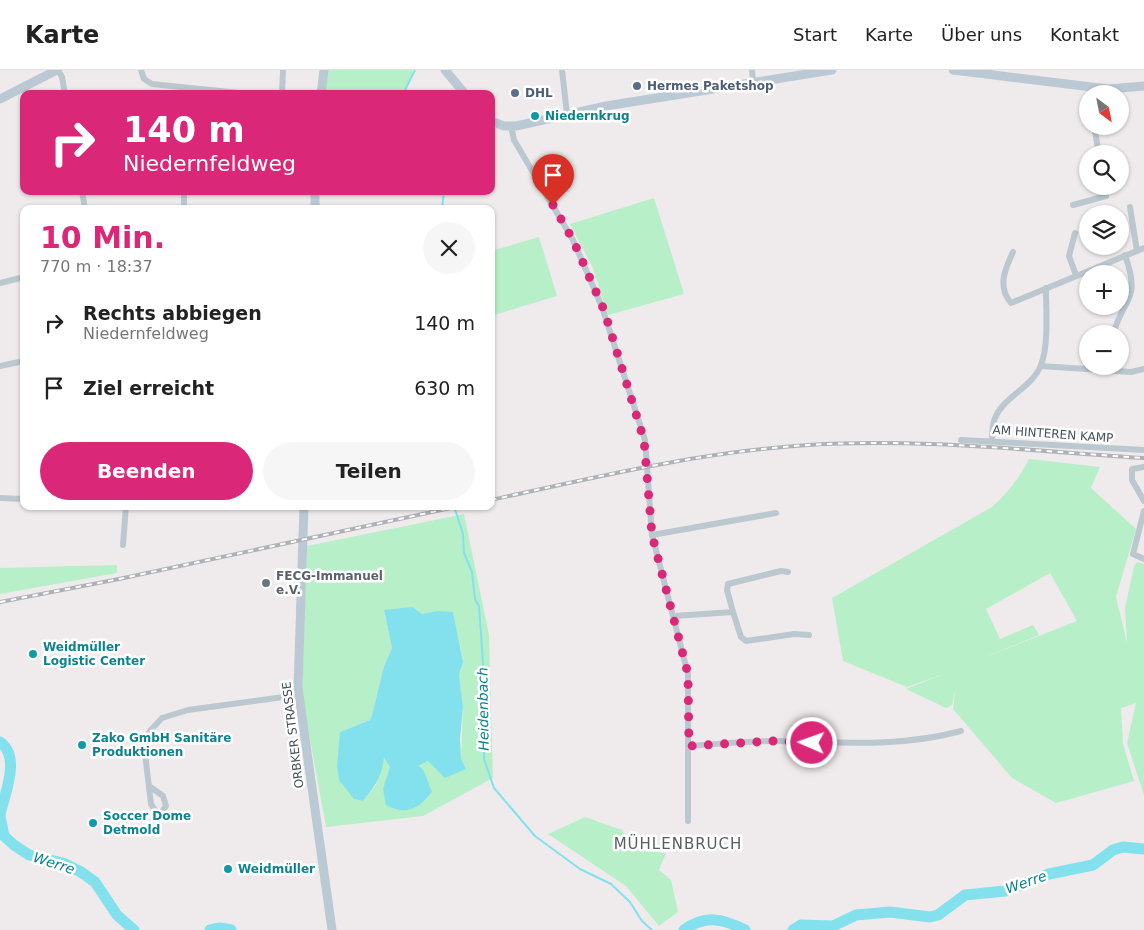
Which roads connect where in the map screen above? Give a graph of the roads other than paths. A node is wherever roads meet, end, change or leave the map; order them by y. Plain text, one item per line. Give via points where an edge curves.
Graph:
1 (58, 70) edge
2 (141, 70) edge
3 (283, 70) edge
4 (324, 70) edge
5 (445, 70) edge
6 (562, 70) edge
7 (752, 70) edge
8 (832, 70) edge
9 (953, 70) edge
10 (753, 81) junction
11 (1144, 86) edge
12 (1129, 88) edge
13 (1079, 89) edge
14 (64, 90) edge
15 (185, 90) edge
16 (282, 90) edge
17 (322, 90) edge
18 (462, 90) edge
19 (0, 98) edge
20 (567, 114) junction
21 (495, 123) edge
22 (510, 126) junction
23 (1106, 195) edge
24 (1073, 205) dead end
25 (1130, 207) dead end
26 (1075, 233) dead end
27 (1144, 248) edge
28 (1137, 250) junction
29 (1013, 252) dead end
30 (1129, 253) edge
31 (1125, 255) joint
32 (1076, 275) junction
33 (20, 278) edge
34 (0, 283) edge
35 (1046, 288) junction
36 (1117, 325) edge
37 (20, 362) edge
38 (0, 366) edge
39 (1041, 366) junction
40 (1079, 367) edge
41 (1129, 369) edge
42 (1144, 369) edge
43 (961, 440) dead end
44 (992, 440) junction
45 (1144, 450) edge
46 (1144, 467) edge
47 (0, 498) edge
48 (20, 499) edge
49 (1144, 501) edge
50 (126, 510) edge
51 (304, 510) edge
52 (1144, 511) edge
53 (776, 513) dead end
54 (652, 535) junction
55 (124, 545) dead end
56 (1144, 559) edge
57 (788, 572) dead end
58 (733, 612) junction
59 (674, 616) junction
60 (809, 635) dead end
61 (299, 695) junction
62 (961, 731) dead end
63 (689, 746) junction
64 (149, 786) dead end
65 (688, 821) dead end
66 (332, 929) edge

1 - 14 street
1 - 19 main road
2 - 15 street via 141,76 147,82
3 - 16 street
4 - 17 main road
5 - 18 main road
6 - 20 street
7 - 10 street
8 - 10 main road
9 - 13 main road
10 - 20 main road
11 - 12 main road
20 - 22 main road
21 - 22 main road
22 - 54 street via 514,140 573,240 604,310 644,440
23 - 24 street
25 - 28 street
26 - 32 street via 1069,256
27 - 28 street
28 - 30 street
29 - 35 street via 1002,282 1011,303
31 - 32 street
31 - 36 street via 1132,274 1132,294
32 - 35 street
33 - 34 street
35 - 39 street via 1047,327
37 - 38 street
39 - 40 street
39 - 44 street via 1024,388 1000,408 994,419
41 - 42 street
43 - 44 street, AM HINTEREN KAMP
44 - 45 street, AM HINTEREN KAMP
46 - 49 street via 1132,469 1132,480
47 - 48 street
50 - 55 street
51 - 61 main road, ORBKER STRASSE
52 - 56 street via 1133,554
53 - 54 street
54 - 59 street
57 - 58 street via 781,570 728,584
58 - 59 street
58 - 60 street via 741,637 746,641
59 - 63 street via 688,674
61 - 64 street via 188,710 162,718 150,731 144,745
61 - 66 main road, ORBKER STRASSE
62 - 63 street via 901,742 772,741
63 - 65 street

